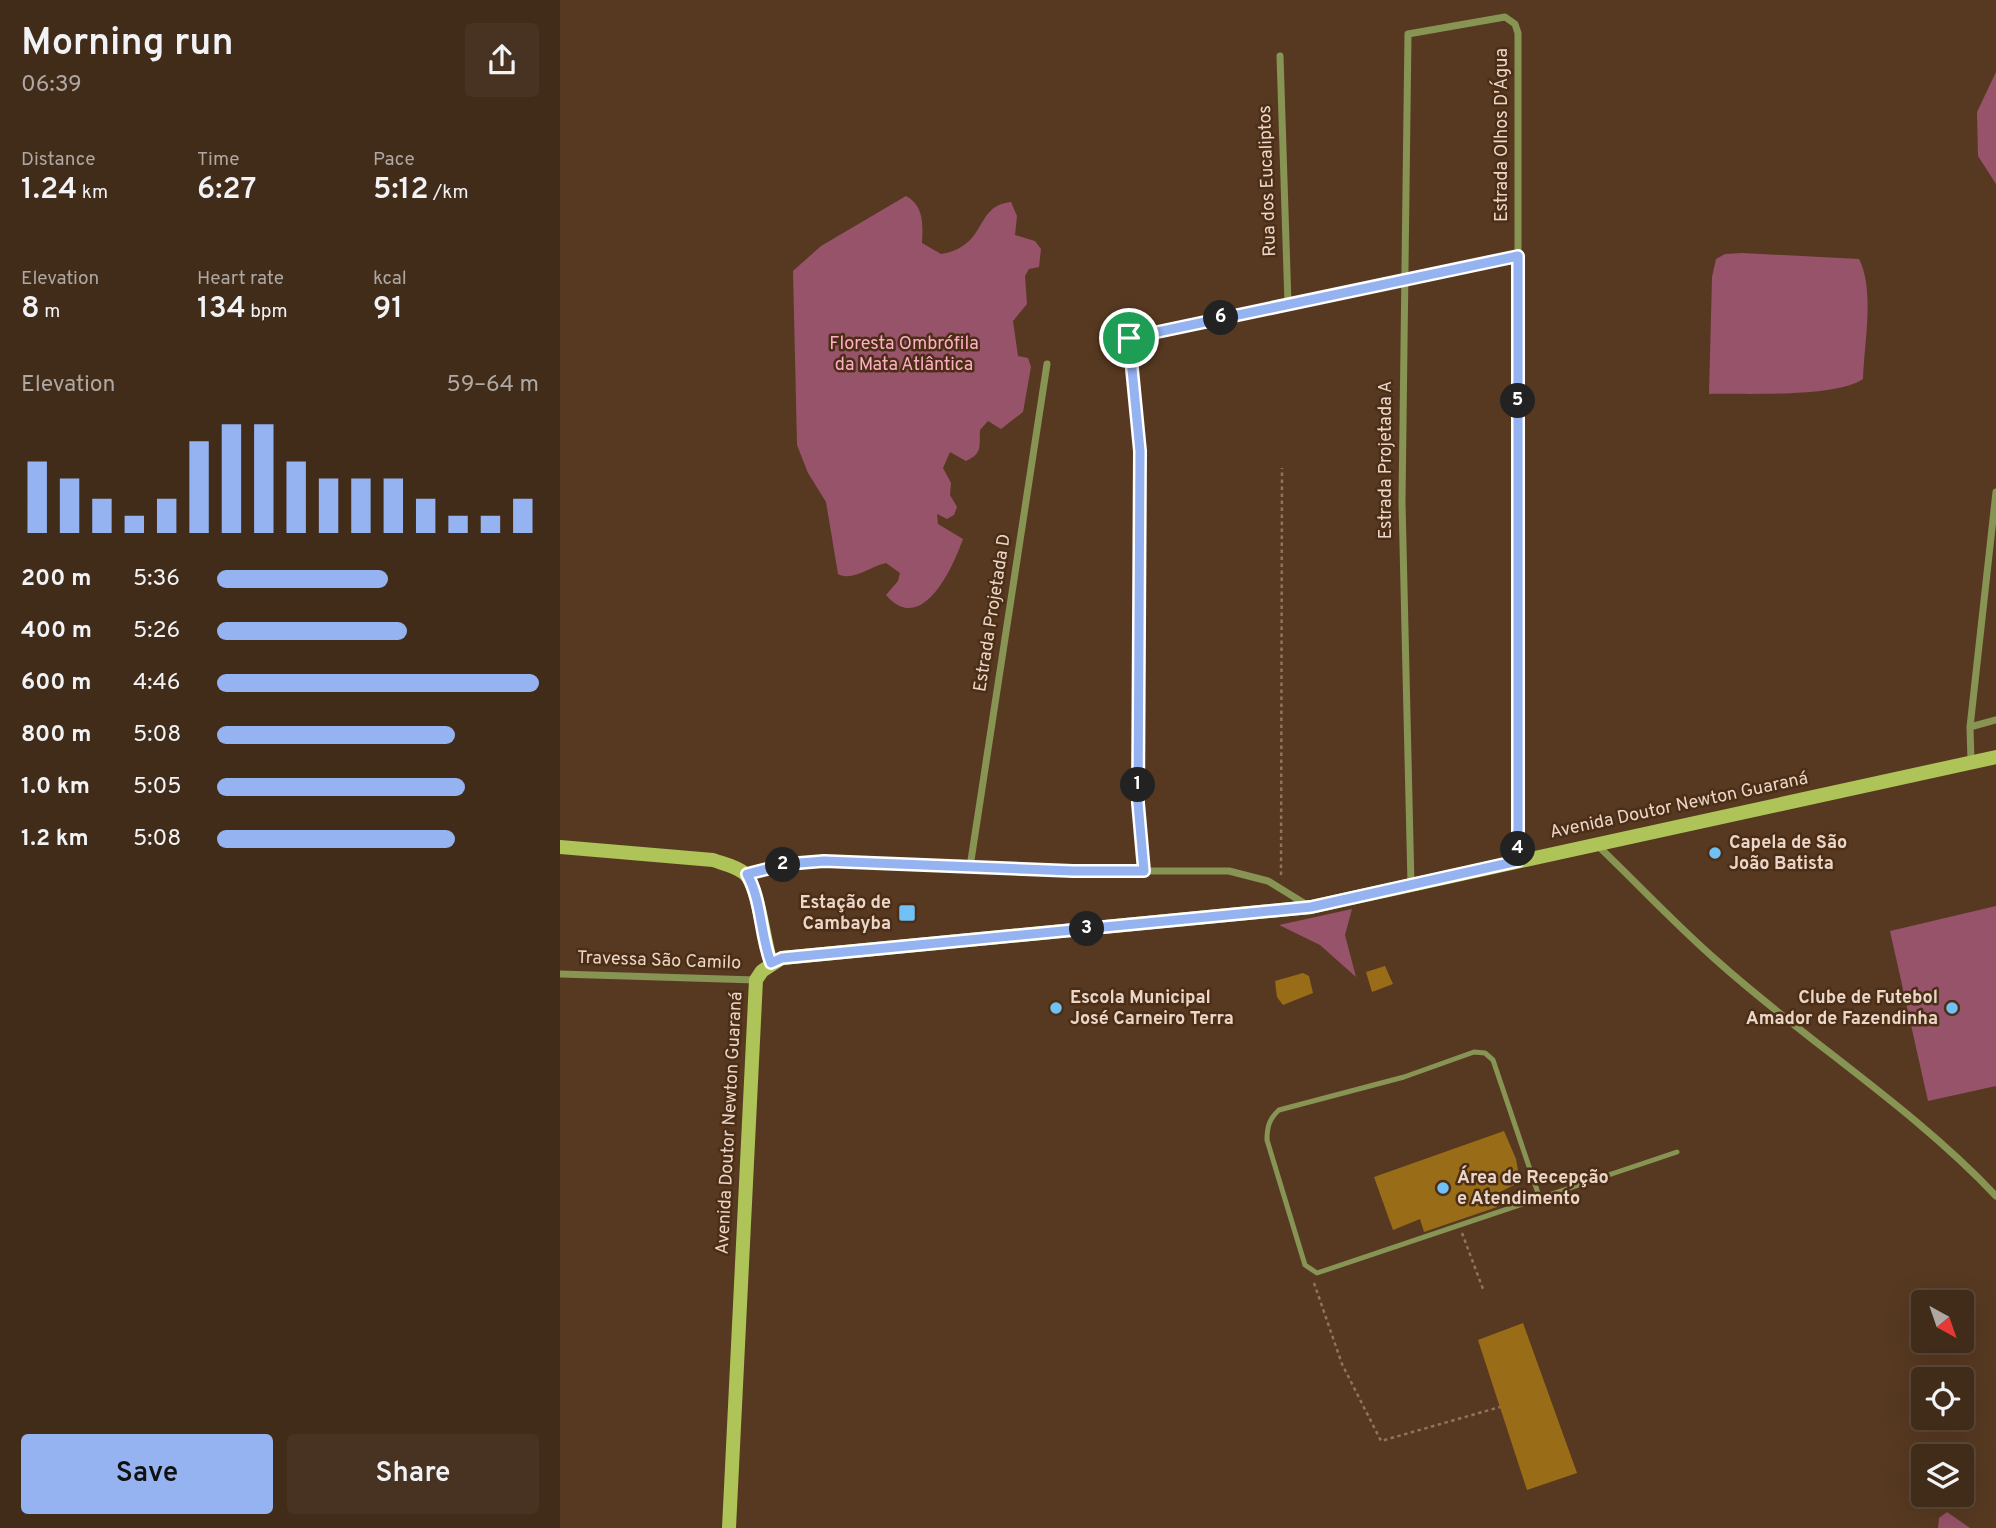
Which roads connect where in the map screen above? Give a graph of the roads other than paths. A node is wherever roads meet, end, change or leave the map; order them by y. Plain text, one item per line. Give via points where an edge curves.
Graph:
1 (1408, 34) joint
2 (1280, 56) dead end
3 (1518, 256) junction
4 (1402, 281) junction
5 (1288, 304) junction
6 (1047, 364) dead end
7 (1996, 492) edge
8 (1996, 720) edge
9 (1970, 727) junction
10 (1996, 757) edge
11 (1971, 762) junction
12 (1596, 844) junction
13 (560, 847) edge
14 (1518, 861) junction
15 (970, 867) junction
16 (1144, 871) junction
17 (747, 874) junction
18 (1411, 885) junction
19 (1311, 907) junction
20 (771, 963) junction
21 (560, 974) edge
22 (756, 980) junction
23 (1677, 1152) dead end
24 (1996, 1196) edge
25 (1540, 1199) junction
26 (729, 1528) edge

1 - 3 street, Estrada Olhos D'Água via 1504,17 1515,24
1 - 4 street, Estrada Projetada A
2 - 5 street, Rua dos Eucaliptos
3 - 4 street
3 - 14 street, Estrada Olhos D'Água
4 - 5 street
4 - 18 street, Estrada Projetada A
5 - 16 street via 1129,338 1140,451 1138,803
6 - 15 street, Estrada Projetada D
7 - 9 street
8 - 9 street
9 - 11 street
10 - 11 main road, Avenida Doutor Newton Guaraná
11 - 12 main road, Avenida Doutor Newton Guaraná
12 - 14 main road, Avenida Doutor Newton Guaraná
12 - 24 street via 1714,960 1910,1118
13 - 17 main road via 713,860
14 - 18 main road, Avenida Doutor Newton Guaraná
15 - 16 street
15 - 17 street via 824,861
16 - 19 street via 1249,874
17 - 20 main road via 755,889
18 - 19 main road, Avenida Doutor Newton Guaraná
19 - 20 main road, Avenida Doutor Newton Guaraná via 782,958
20 - 22 main road, Avenida Doutor Newton Guaraná
21 - 22 street, Travessa São Camilo
22 - 26 main road, Avenida Doutor Newton Guaraná
23 - 25 lane
25 - 25 lane via 1493,1060 1485,1053 1474,1052 1404,1077 1279,1110 1271,1118 1267,1140 1305,1265 1317,1273

